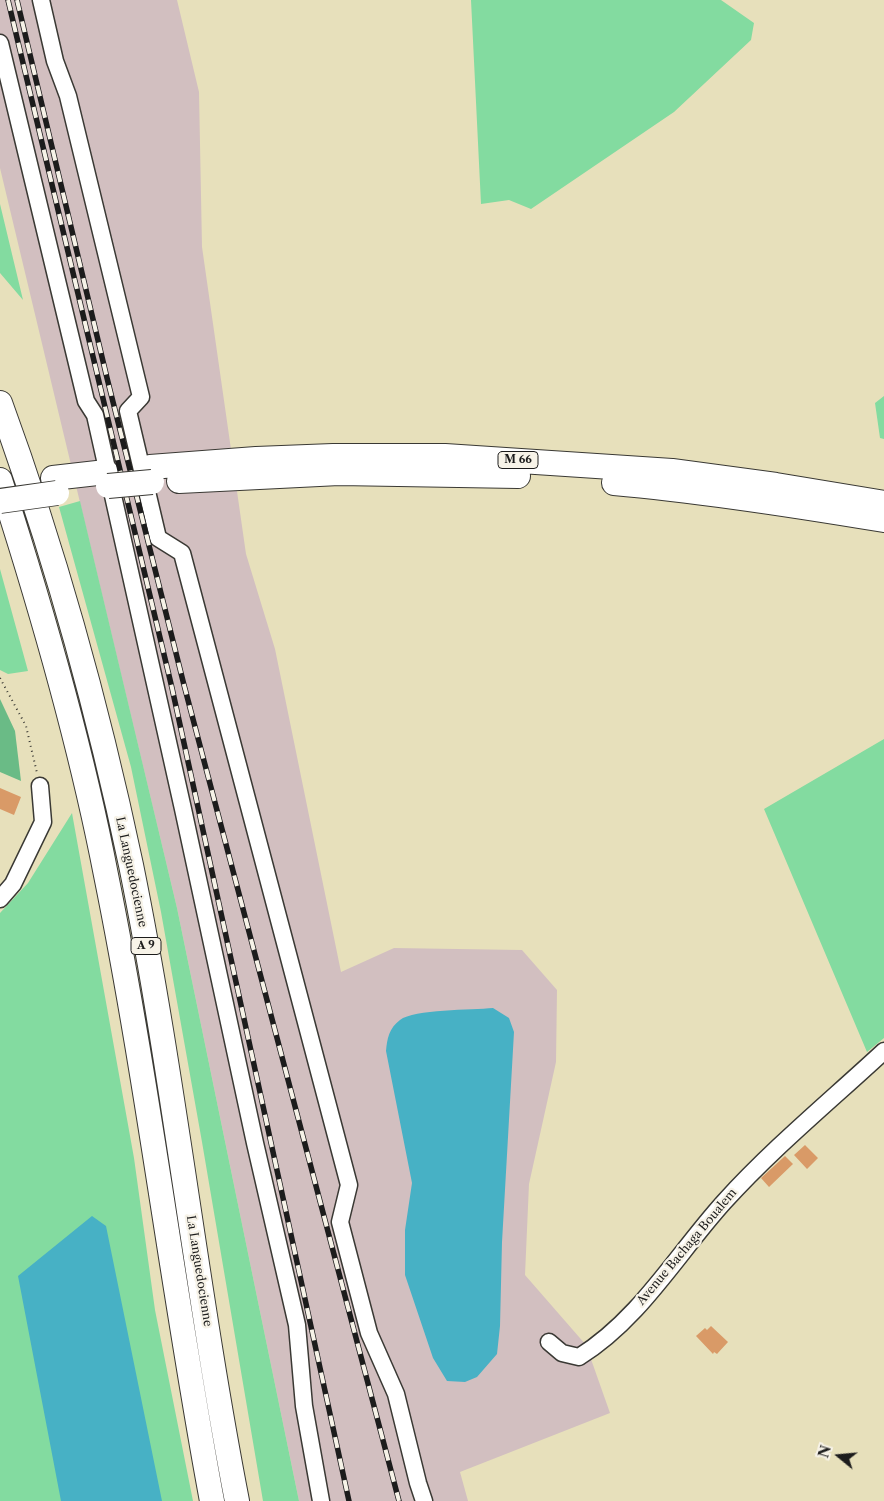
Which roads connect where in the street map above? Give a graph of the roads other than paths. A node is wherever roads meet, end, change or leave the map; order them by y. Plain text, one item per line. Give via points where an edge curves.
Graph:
1 (41, 0) edge
2 (0, 43) edge
3 (0, 403) edge
4 (151, 475) junction
5 (0, 480) edge
6 (0, 485) edge
7 (55, 486) junction
8 (0, 501) edge
9 (884, 502) edge
10 (884, 520) edge
11 (40, 786) road end
12 (0, 899) edge
13 (884, 1051) edge
14 (549, 1342) dead end
15 (212, 1501) edge
16 (237, 1501) edge
17 (321, 1501) edge
18 (424, 1501) edge

1 - 18 street via 55,61 68,96 141,397 128,412 158,538 182,553 349,1185 340,1222 369,1333 396,1394
2 - 17 street via 86,402 95,415 179,790 297,1326 304,1406
3 - 16 highway, La Languedocienne / A 9 via 76,640 131,865
4 - 7 highway, M 66
4 - 9 highway, M 66 via 226,460 445,456 672,471
4 - 10 highway, M 66 via 535,476 671,488
5 - 15 highway, La Languedocienne / A 9 via 57,667 106,872
6 - 7 highway, M 66
7 - 8 highway, M 66, bridge
11 - 12 street via 43,822 13,884
13 - 14 street, Avenue Bachaga Boualem via 723,1202 648,1295 598,1345 579,1357 562,1353

